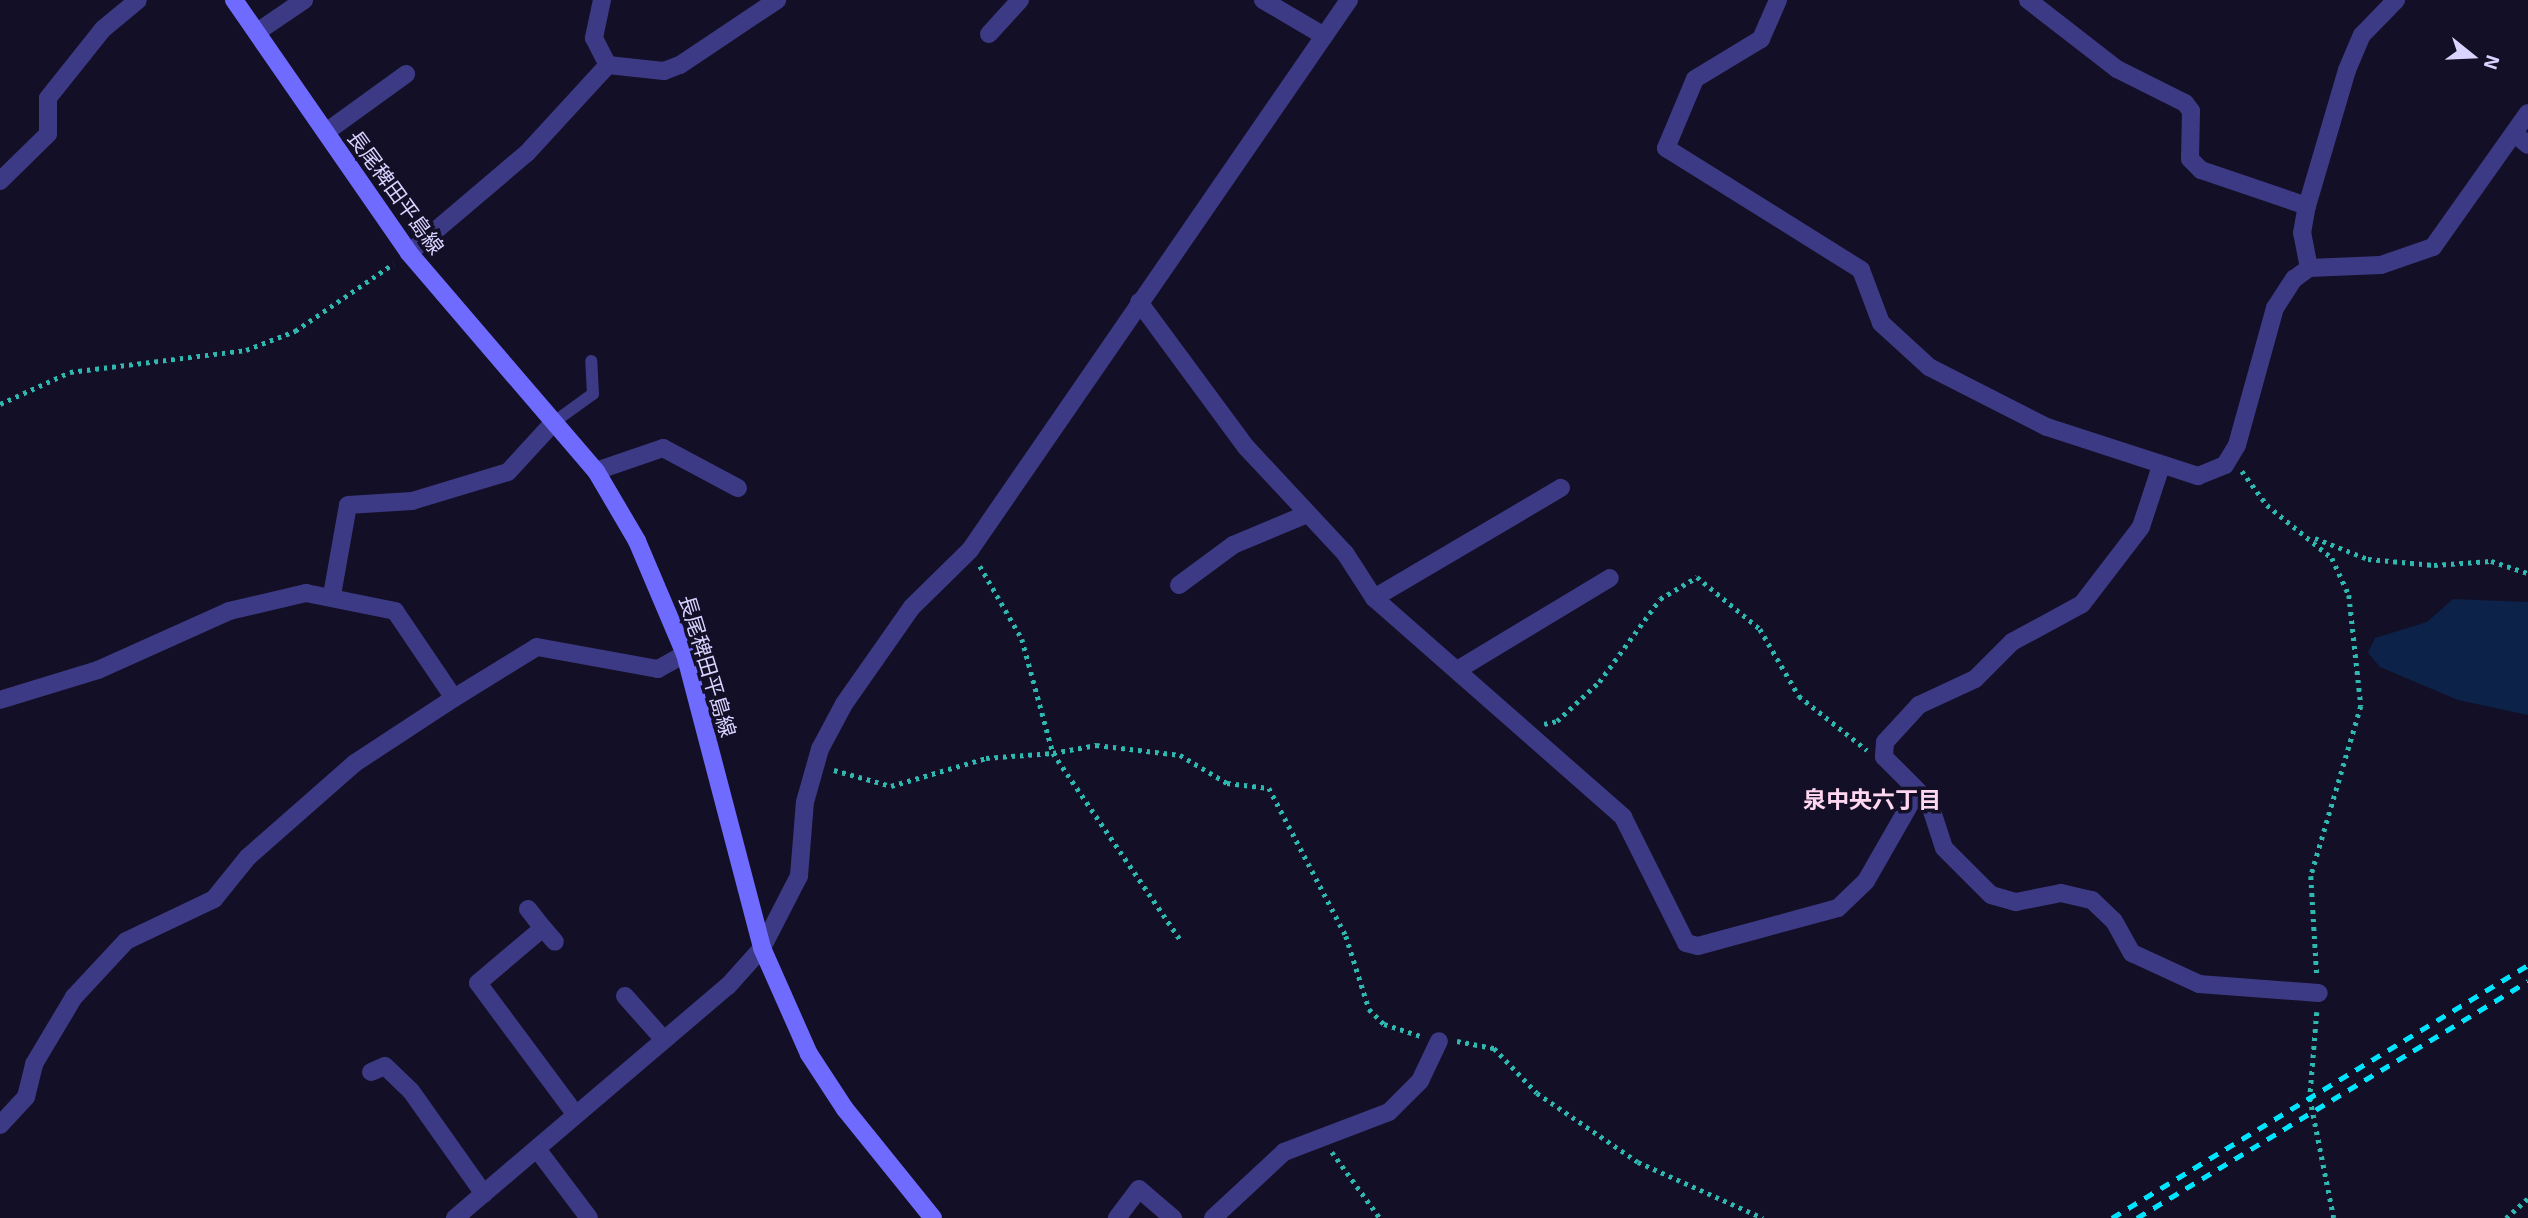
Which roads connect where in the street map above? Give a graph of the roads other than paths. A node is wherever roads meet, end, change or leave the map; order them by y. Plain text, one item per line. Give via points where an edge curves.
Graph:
1 (138, 0) edge
2 (234, 0) edge
3 (304, 0) edge
4 (602, 0) edge
5 (777, 0) edge
6 (1020, 0) edge
7 (1263, 0) edge
8 (1349, 0) edge
9 (1778, 0) edge
10 (2028, 0) edge
11 (2396, 0) edge
12 (257, 32) junction
13 (989, 34) dead end
14 (1324, 36) junction
15 (608, 65) junction
16 (407, 74) dead end
17 (2528, 113) edge
18 (326, 132) junction
19 (2514, 133) junction
20 (2528, 145) edge
21 (0, 181) edge
22 (2307, 206) junction
23 (409, 253) junction
24 (2309, 268) junction
25 (1139, 302) junction
26 (591, 361) dead end
27 (554, 422) junction
28 (2161, 466) junction
29 (596, 471) junction
30 (738, 488) dead end
31 (1561, 488) dead end
32 (1307, 514) junction
33 (1610, 578) dead end
34 (1179, 585) dead end
35 (332, 595) junction
36 (1374, 598) junction
37 (685, 654) junction
38 (1459, 669) junction
39 (454, 698) junction
40 (0, 699) edge
41 (1917, 792) junction
42 (528, 909) dead end
43 (543, 928) junction
44 (555, 942) dead end
45 (762, 948) junction
46 (2319, 993) road end
47 (625, 996) dead end
48 (664, 1040) junction
49 (1439, 1041) road end
50 (372, 1072) dead end
51 (576, 1115) junction
52 (0, 1125) edge
53 (537, 1149) junction
54 (484, 1194) junction
55 (463, 1216) edge
56 (589, 1218) edge
57 (933, 1218) edge
58 (1117, 1218) edge
59 (1173, 1218) edge
60 (1213, 1218) edge

1 - 21 street via 103,29 48,98 48,134
2 - 12 main road, 長尾稗田平島線
3 - 12 street
4 - 15 street via 594,38
5 - 15 street via 680,65 664,71
6 - 13 street
7 - 14 street
8 - 14 street
9 - 28 street via 1761,38 1695,79 1666,148 1861,270 1881,323 1929,368 2047,427
10 - 22 street via 2117,69 2185,103 2191,110 2190,159 2201,170
11 - 22 street via 2355,46
12 - 18 main road, 長尾稗田平島線
14 - 25 street
15 - 23 street via 527,153
16 - 18 street
17 - 19 street
18 - 23 main road, 長尾稗田平島線
19 - 20 street
19 - 24 street via 2433,247 2381,265
22 - 24 street via 2302,233
23 - 27 main road, 長尾稗田平島線
24 - 28 street via 2275,308 2237,445 2225,465 2198,476
25 - 32 street via 1245,447
25 - 45 street via 970,550 912,607 844,704 814,771 799,876
26 - 27 lane via 593,394
27 - 29 main road, 長尾稗田平島線
27 - 35 street via 508,472 412,501 348,505
28 - 41 street via 2141,527 2082,604 2012,642 1975,679 1919,705 1885,742 1884,757
29 - 30 street via 663,448
29 - 37 main road, 長尾稗田平島線 via 637,541
31 - 36 street
32 - 34 street via 1233,545
32 - 36 street via 1345,553
33 - 38 street
35 - 39 street via 395,611
35 - 40 street via 306,593 229,611 97,670
36 - 38 street
37 - 39 street via 658,668 537,647
37 - 45 main road, 長尾稗田平島線
38 - 41 street via 1623,817 1682,937 1698,946 1838,908 1867,881
39 - 52 street via 355,763 248,856 214,899 126,941 74,997 34,1064 26,1097
41 - 46 street via 1936,816 1944,848 1991,895 2016,902 2061,894 2092,900 2114,921 2132,953 2199,984
42 - 43 street
43 - 44 street
43 - 51 street via 478,983
45 - 48 street
45 - 57 main road, 長尾稗田平島線 via 816,1065
47 - 48 street
48 - 51 street
49 - 60 street via 1420,1081 1389,1112 1283,1152
50 - 54 street via 385,1066 411,1091
51 - 53 street
53 - 54 street
53 - 56 street
54 - 55 street
58 - 59 street via 1139,1189

